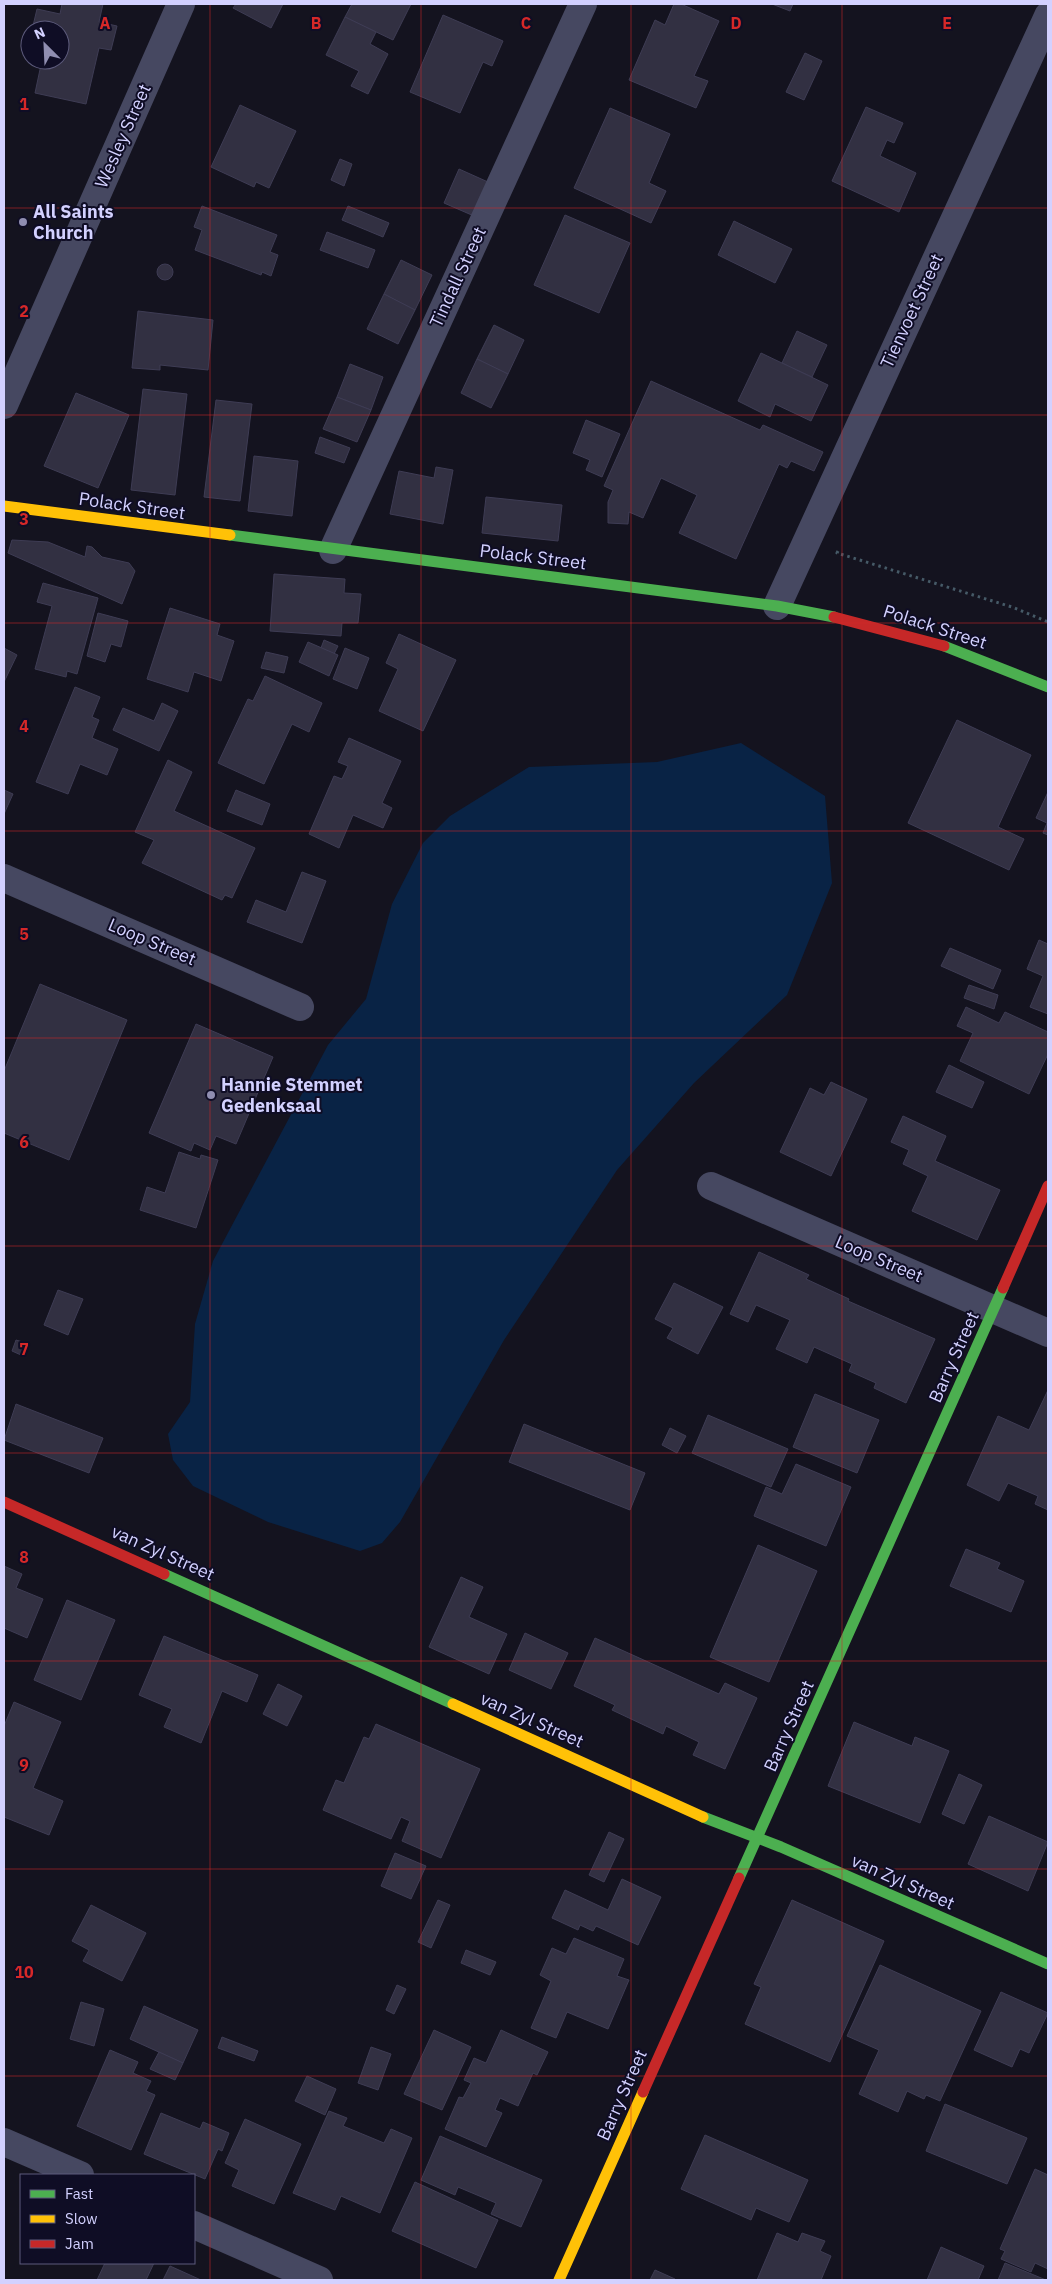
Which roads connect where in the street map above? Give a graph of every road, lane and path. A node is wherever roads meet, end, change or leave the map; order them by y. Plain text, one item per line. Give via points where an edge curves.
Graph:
1 (181, 4) edge
2 (583, 4) edge
3 (1048, 16) edge
4 (4, 405) edge
5 (4, 506) edge
6 (841, 544) dead end
7 (333, 550) junction
8 (777, 606) junction
9 (1048, 622) edge
10 (1048, 687) edge
11 (4, 878) edge
12 (300, 1007) dead end
13 (710, 1186) dead end
14 (1048, 1186) edge
15 (995, 1309) junction
16 (1048, 1332) edge
17 (4, 1502) edge
18 (756, 1838) junction
19 (1048, 1964) edge
20 (4, 2142) edge
21 (78, 2174) edge
22 (195, 2225) edge
23 (319, 2280) edge
24 (559, 2280) edge

1 - 4 street, Wesley Street
2 - 7 street, Tindall Street
3 - 8 street, Tienvoet Street
5 - 7 street, Polack Street
6 - 9 path via 837,554 1012,607
7 - 8 street, Polack Street
8 - 10 street, Polack Street via 847,618 914,638
11 - 12 street, Loop Street
13 - 15 street, Loop Street
14 - 15 street, Barry Street
15 - 16 street, Loop Street
15 - 18 street, Barry Street
17 - 18 street, van Zyl Street
18 - 19 street, van Zyl Street
18 - 24 street, Barry Street
20 - 21 street
22 - 23 street

